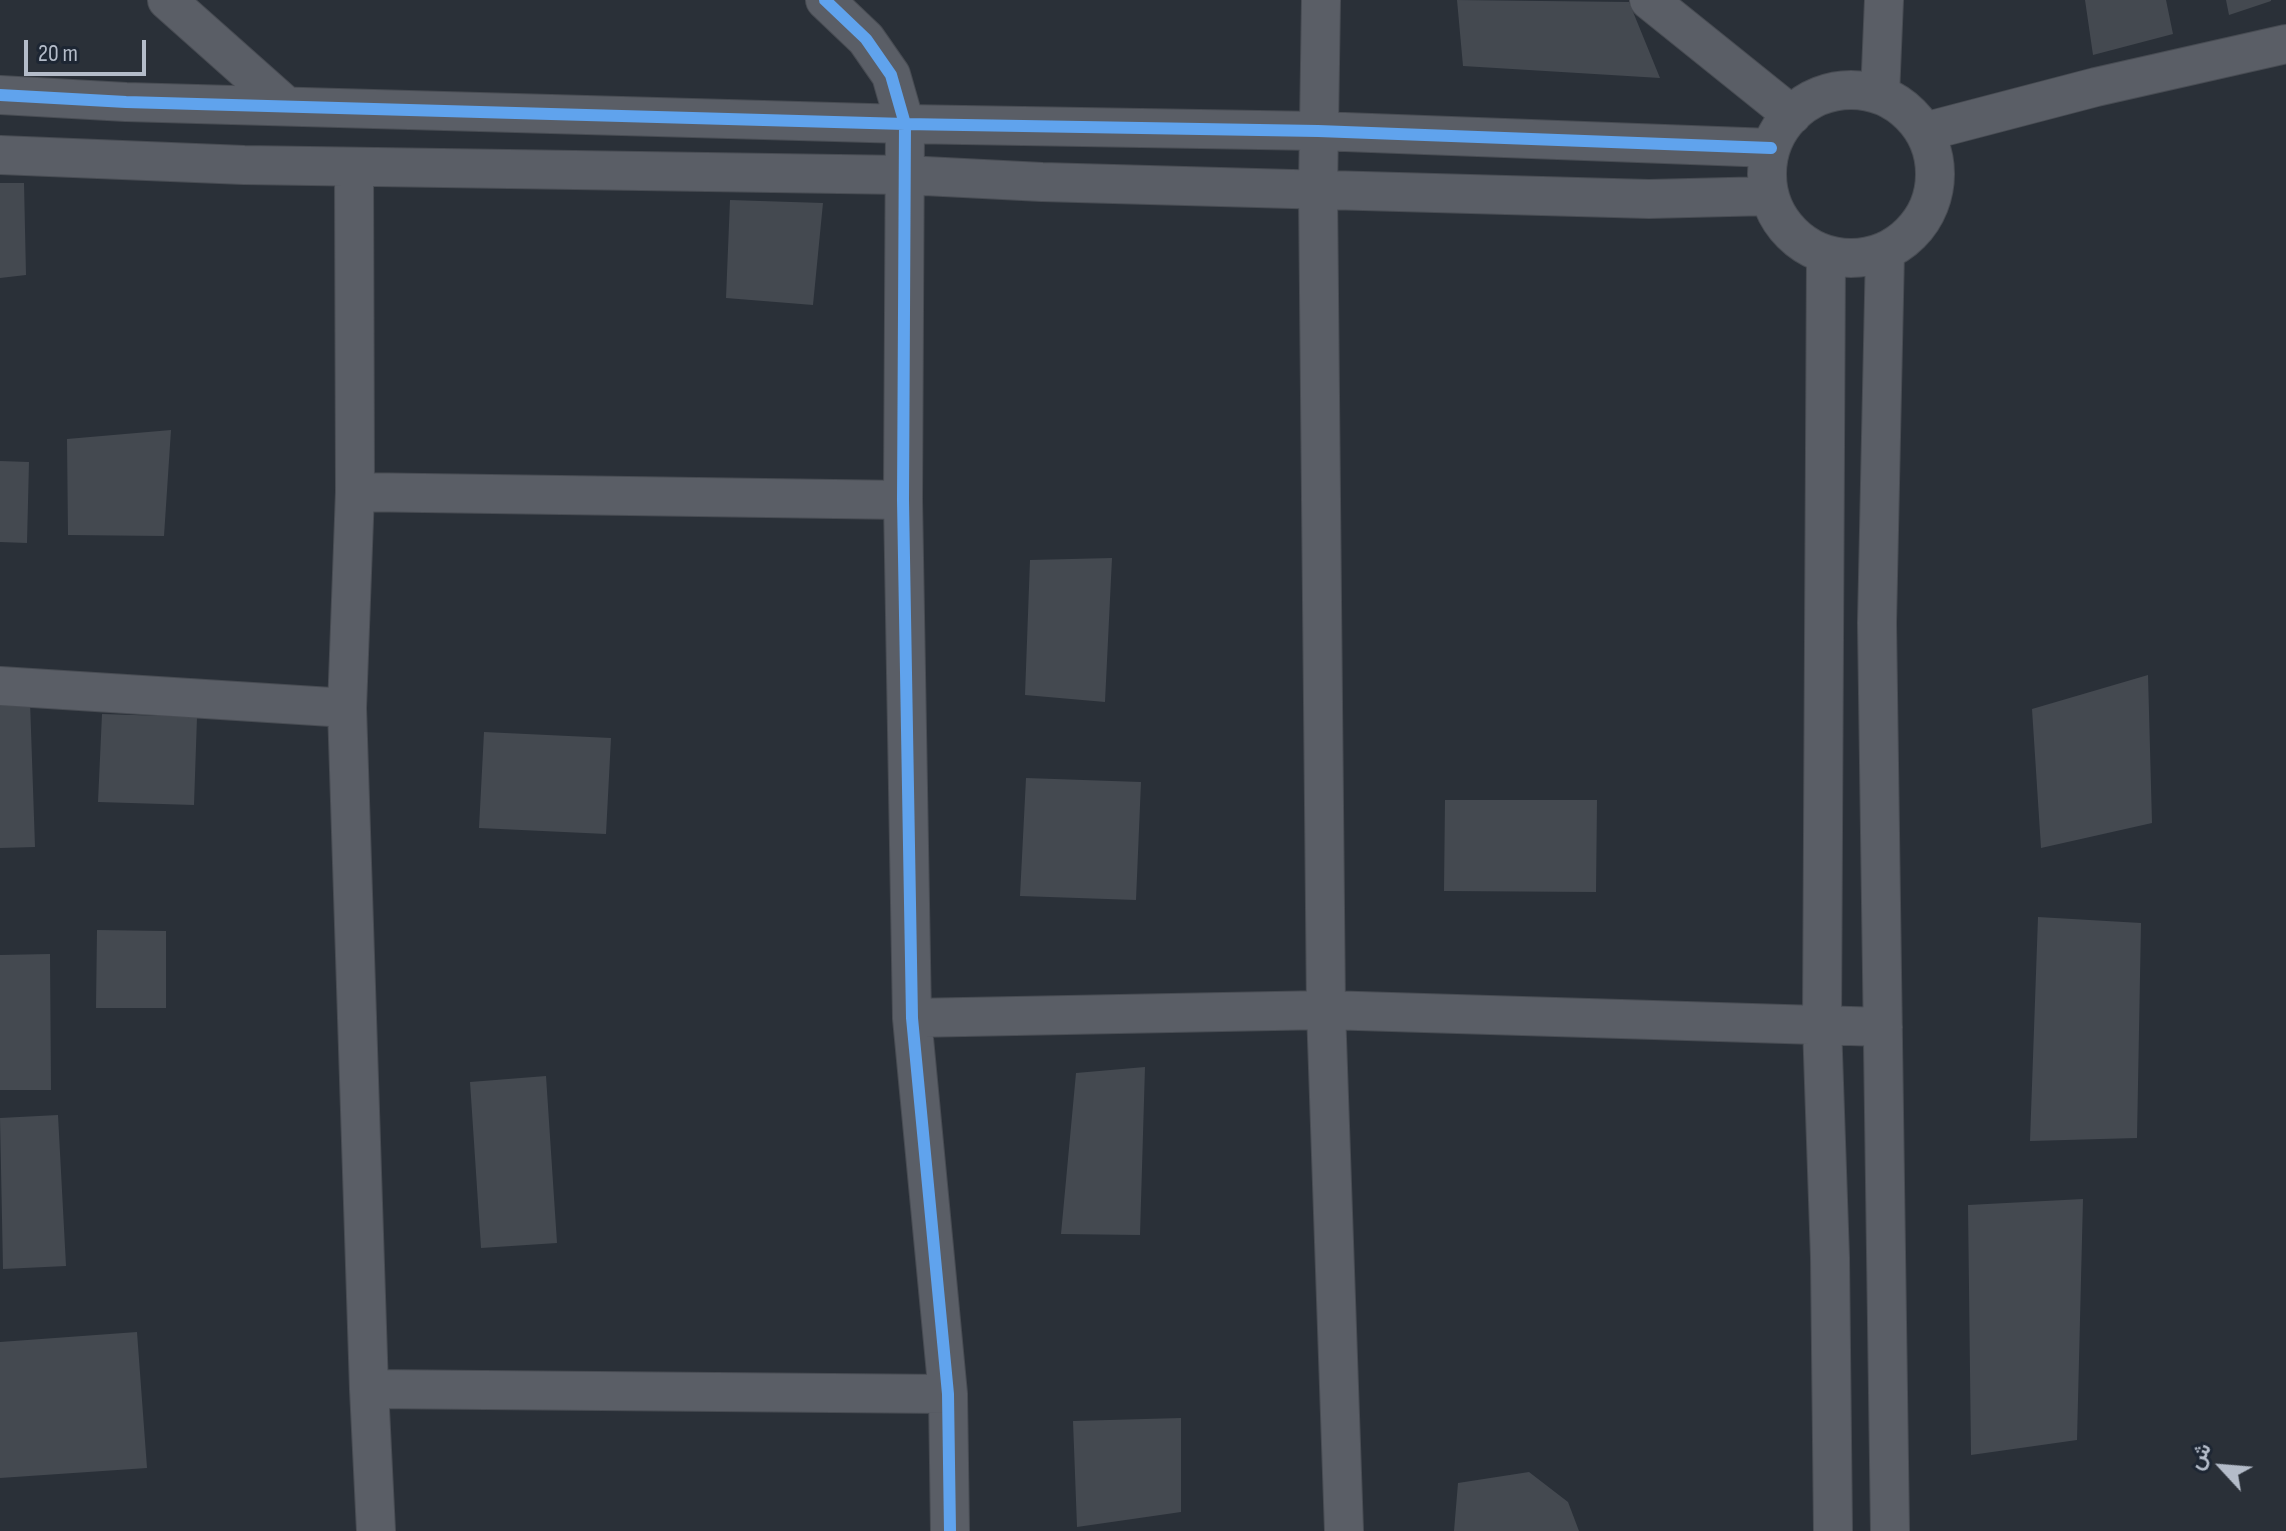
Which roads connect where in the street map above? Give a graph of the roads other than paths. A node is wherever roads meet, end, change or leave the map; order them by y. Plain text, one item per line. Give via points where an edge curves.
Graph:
1 (167, 0) edge
2 (825, 0) edge
3 (1321, 0) edge
4 (1649, 0) edge
5 (1884, 0) edge
6 (2286, 44) edge
7 (0, 95) edge
8 (1880, 95) junction
9 (285, 105) junction
10 (1792, 115) junction
11 (905, 124) junction
12 (1318, 131) junction
13 (1924, 132) junction
14 (1771, 148) junction
15 (0, 155) edge
16 (354, 167) junction
17 (905, 175) junction
18 (1318, 191) junction
19 (1769, 196) junction
20 (1885, 251) junction
21 (1826, 255) junction
22 (355, 492) junction
23 (903, 500) junction
24 (1824, 621) junction
25 (1877, 623) junction
26 (0, 686) edge
27 (347, 708) junction
28 (1326, 1010) junction
29 (912, 1018) junction
30 (1822, 1025) junction
31 (1883, 1027) junction
32 (369, 1389) junction
33 (948, 1394) junction
34 (376, 1531) edge
35 (950, 1531) edge
36 (1344, 1531) edge
37 (1833, 1531) edge
38 (1890, 1531) edge

1 - 9 street
2 - 11 street via 866,39 891,75
3 - 12 street
4 - 10 street
5 - 8 street
6 - 13 street
7 - 9 street
8 - 10 street via 1849,90 1818,96
8 - 13 street via 1905,110
9 - 11 street
10 - 14 street
11 - 12 street
11 - 17 street
12 - 14 street
12 - 18 street
13 - 20 street via 1933,158 1934,187 1925,213 1908,236
14 - 19 street
15 - 16 street
16 - 17 street
16 - 22 street
17 - 18 street
17 - 23 street
18 - 19 street via 1649,199
18 - 28 street
19 - 21 street via 1780,222 1800,242
20 - 21 street via 1856,259
20 - 25 street
21 - 24 street
22 - 23 street
22 - 27 street
23 - 29 street
24 - 25 street
24 - 30 street
25 - 31 street
26 - 27 street
27 - 32 street
28 - 29 street
28 - 30 street
28 - 36 street
29 - 33 street
30 - 31 street
30 - 37 street
31 - 38 street
32 - 33 street
32 - 34 street
33 - 35 street

